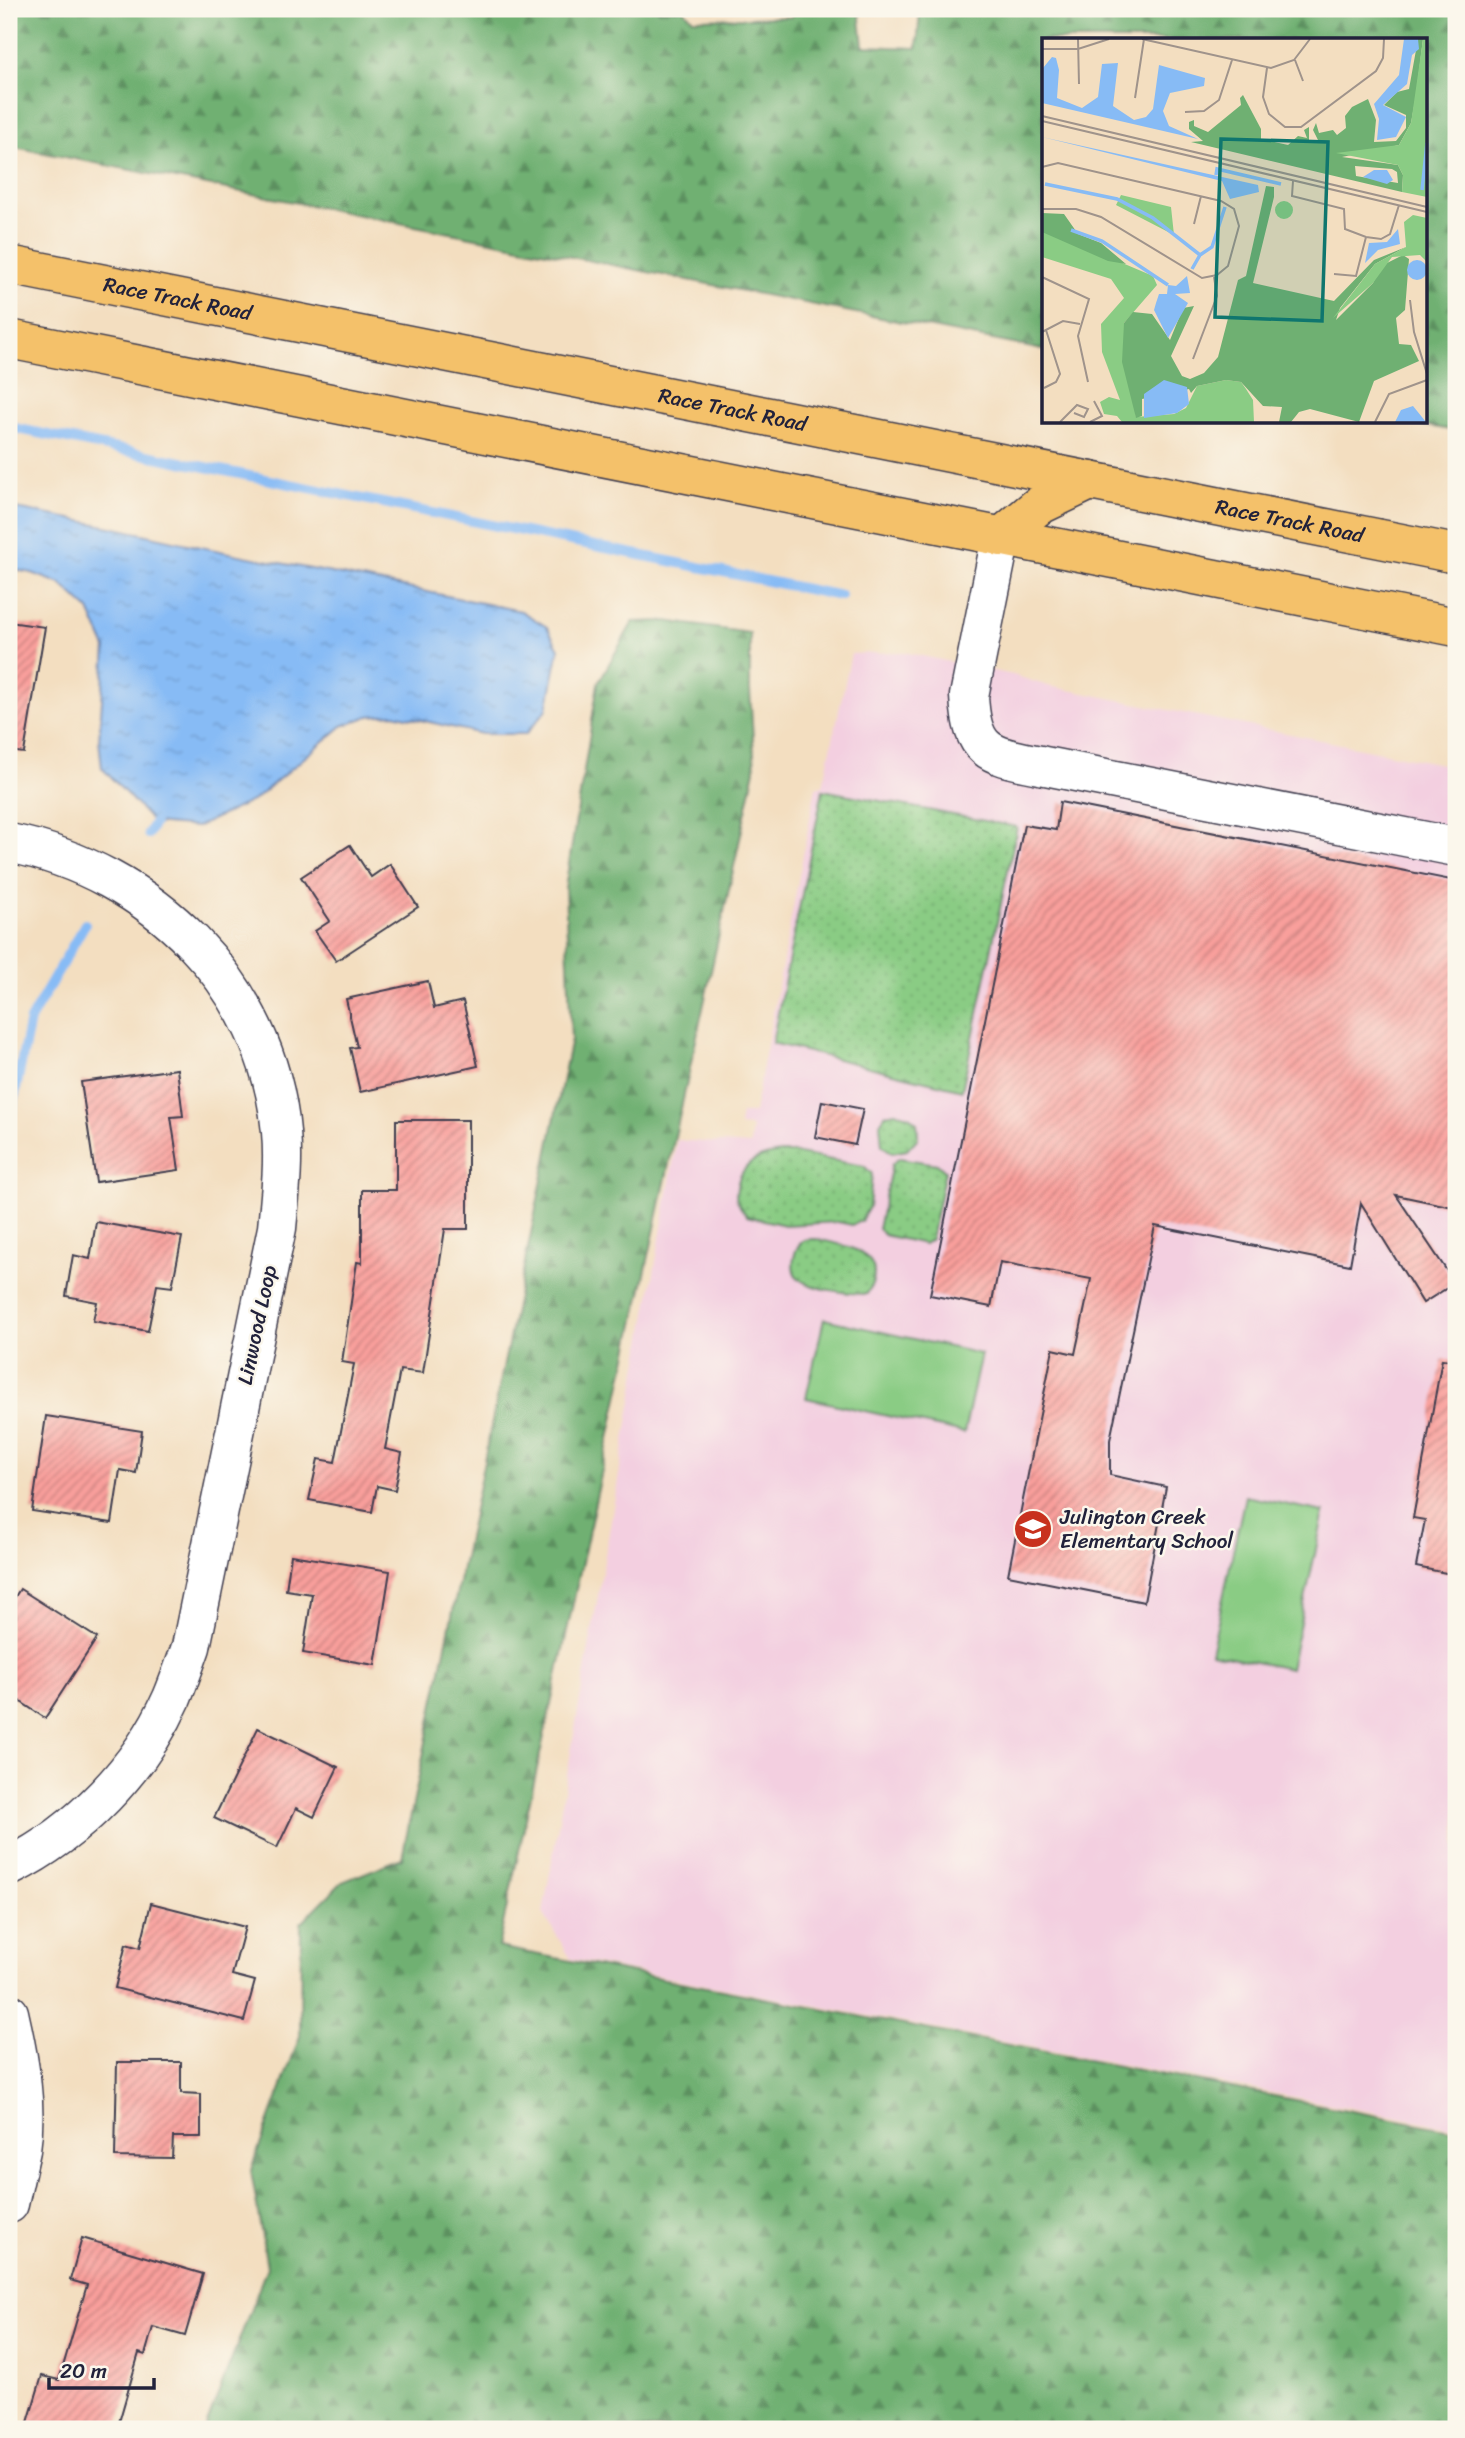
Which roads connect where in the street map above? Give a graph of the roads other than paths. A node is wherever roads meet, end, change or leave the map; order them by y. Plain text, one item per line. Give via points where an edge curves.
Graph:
1 (9, 265) edge
2 (9, 339) edge
3 (1090, 481) junction
4 (1001, 537) junction
5 (1456, 554) edge
6 (1456, 627) edge
7 (9, 843) edge
8 (1456, 847) edge
9 (9, 1867) edge
10 (9, 2012) edge
11 (9, 2204) edge

1 - 3 main road, Race Track Road
2 - 4 main road
3 - 4 main road via 1038,506
3 - 5 main road, Race Track Road
4 - 6 main road
4 - 8 street via 969,696 976,738 987,750 1004,758
7 - 9 street, Linwood Loop via 80,863 126,887 168,917 205,953 235,995 257,1038 279,1119 282,1180 191,1647 171,1699 118,1780 59,1837
10 - 11 street via 21,2070 23,2110 21,2148

